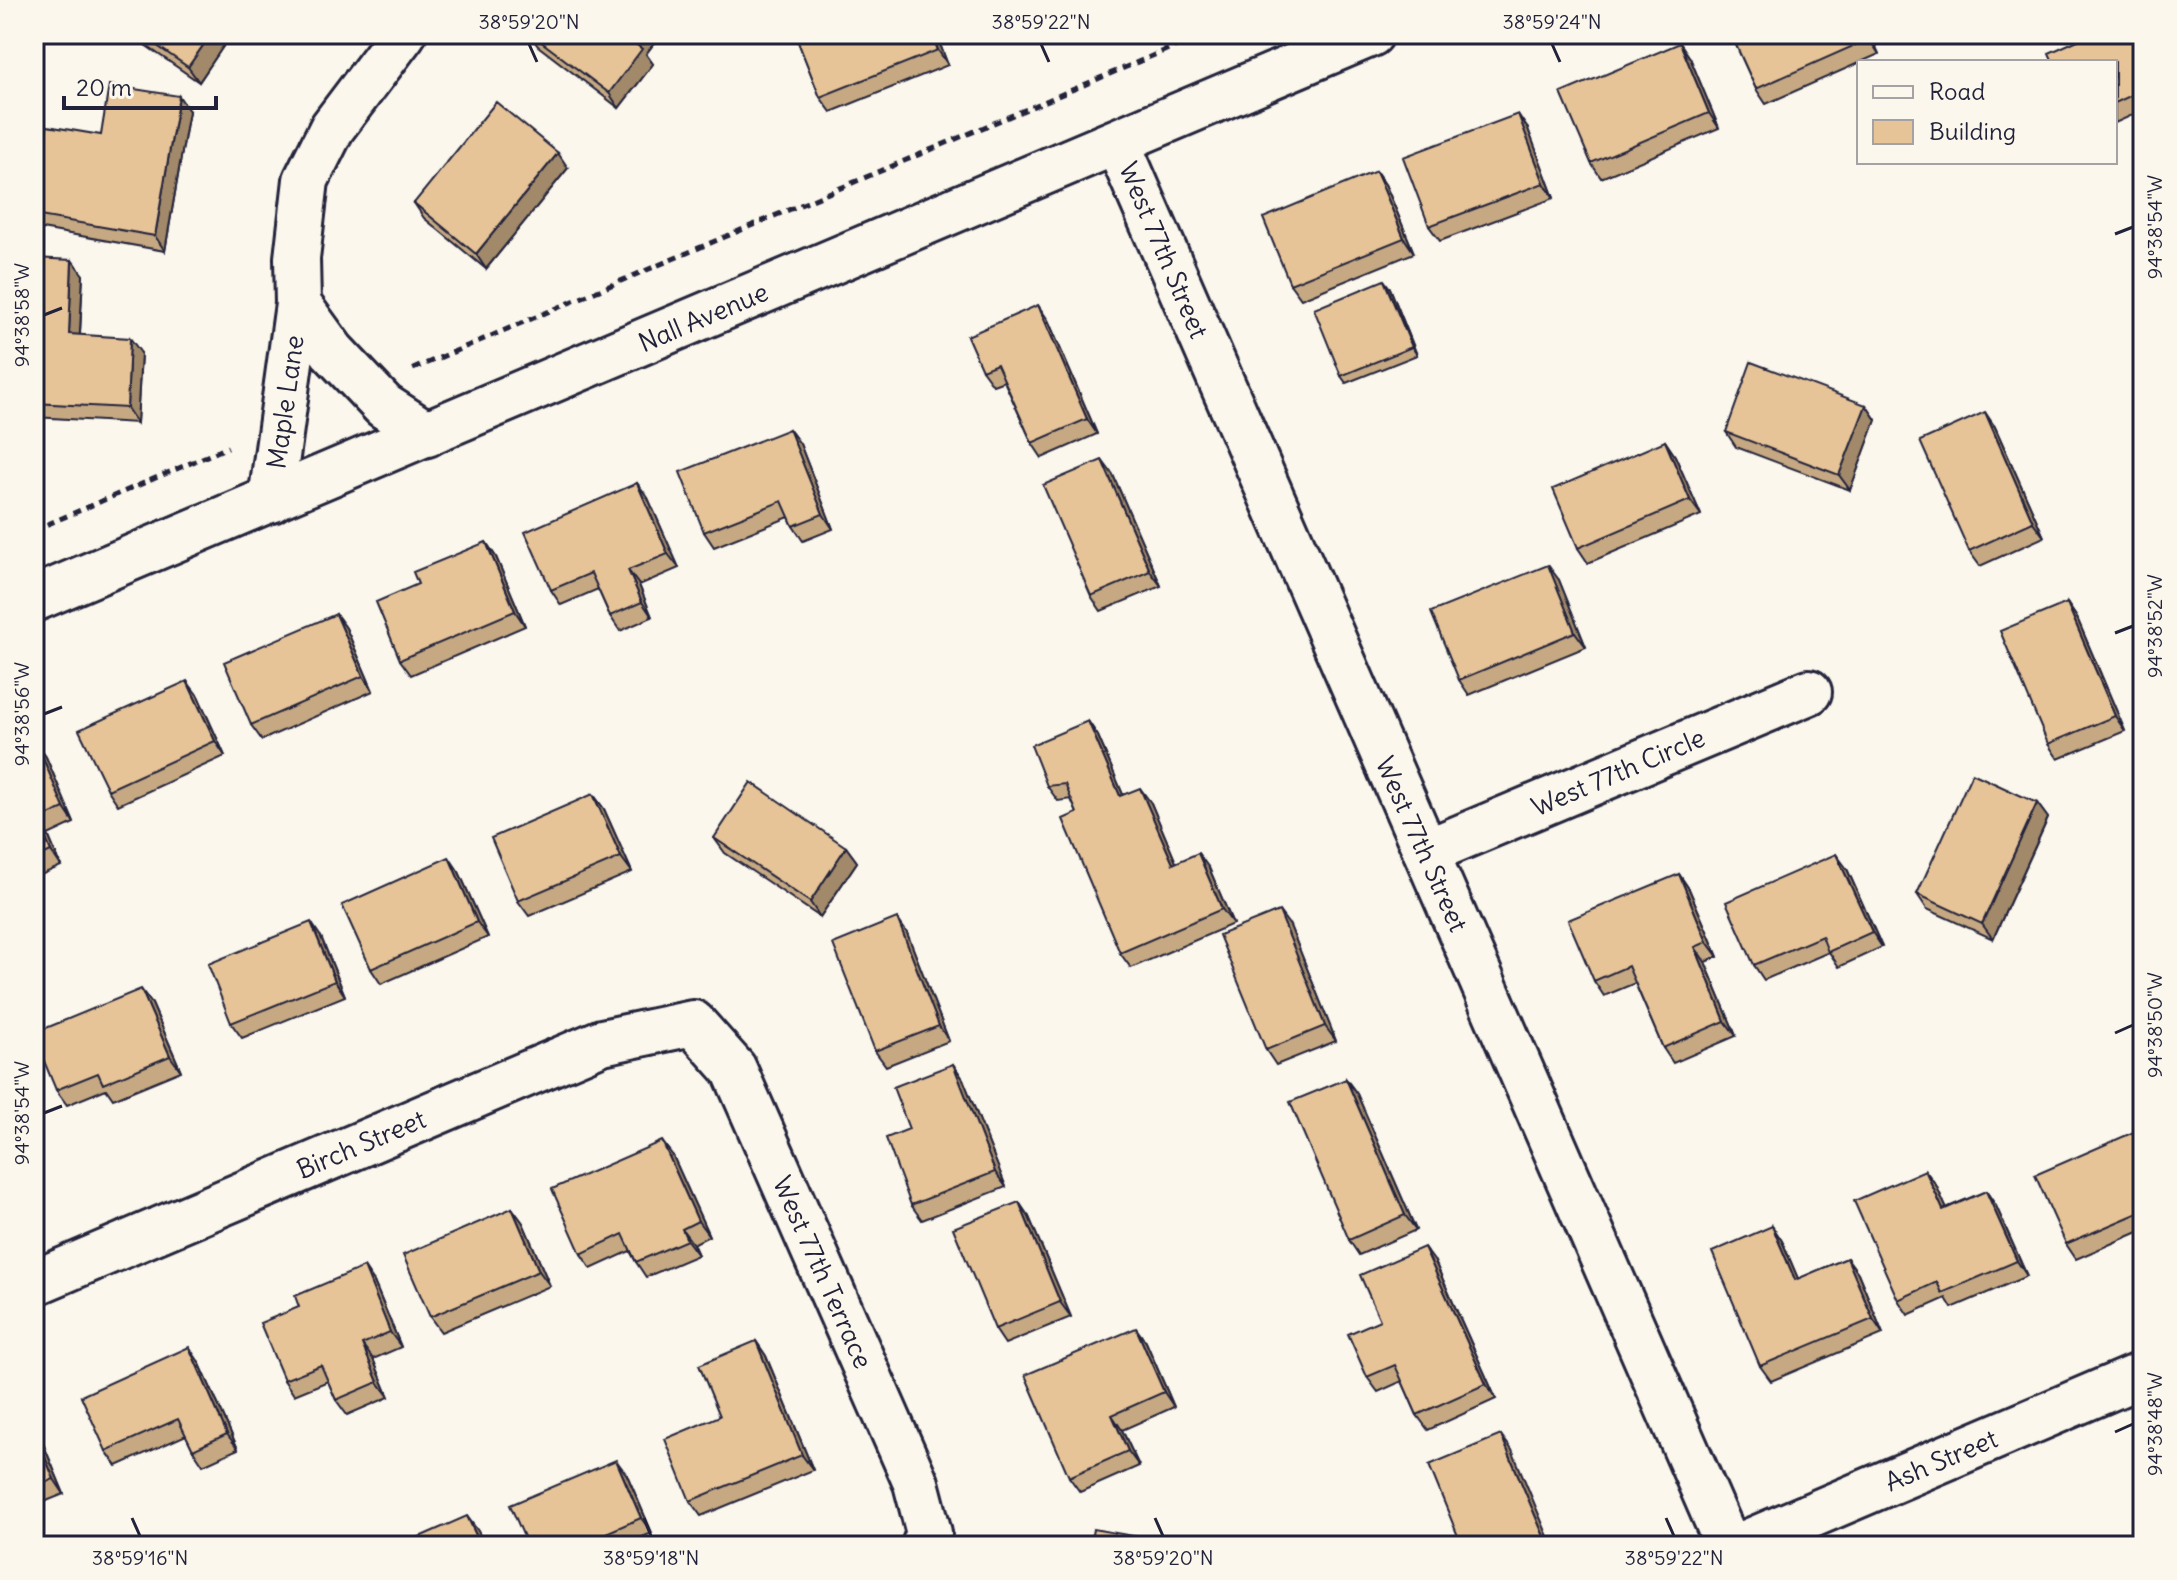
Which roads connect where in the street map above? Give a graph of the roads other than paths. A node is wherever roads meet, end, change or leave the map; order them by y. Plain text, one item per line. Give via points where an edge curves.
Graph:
1 (403, 34) edge
2 (1371, 34) edge
3 (1117, 142) junction
4 (298, 304) junction
5 (427, 434) junction
6 (271, 500) junction
7 (34, 599) edge
8 (1809, 692) dead end
9 (1426, 852) junction
10 (693, 1023) joint
11 (34, 1283) edge
12 (2143, 1374) edge
13 (927, 1540) edge
14 (1728, 1546) edge
15 (1739, 1546) edge

1 - 4 street, Maple Lane via 332,128 306,180
2 - 3 street, Nall Avenue
3 - 5 street, Nall Avenue
3 - 9 street, West 77th Street
4 - 5 street, Maple Lane via 332,351 384,406
4 - 6 street, Maple Lane
5 - 6 street, Nall Avenue
6 - 7 street, Nall Avenue
8 - 9 street, West 77th Circle
9 - 14 street, West 77th Street
10 - 11 street, Birch Street via 602,1042
10 - 13 street, West 77th Terrace via 734,1069 916,1483
12 - 15 street, Ash Street

